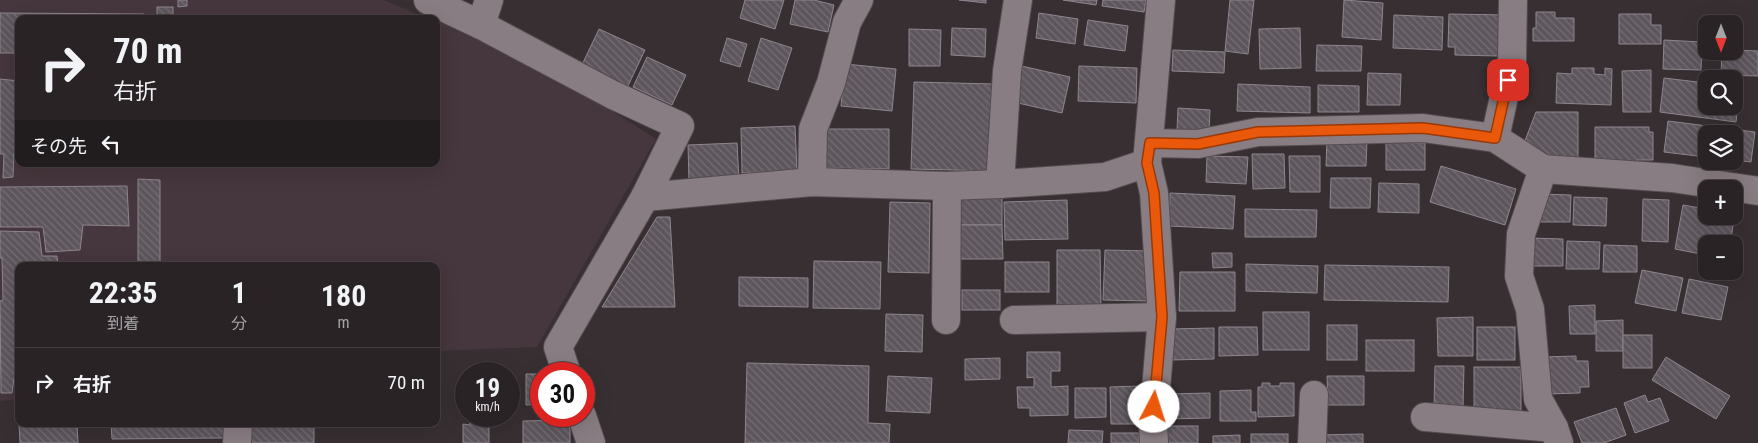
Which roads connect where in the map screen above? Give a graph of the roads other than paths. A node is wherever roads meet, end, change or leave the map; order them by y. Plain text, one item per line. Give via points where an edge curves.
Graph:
1 (428, 0) edge
2 (859, 0) edge
3 (1018, 0) edge
4 (1161, 0) edge
5 (1513, 0) edge
6 (485, 12) edge
7 (1495, 138) junction
8 (1148, 153) junction
9 (1543, 169) junction
10 (812, 182) junction
11 (1000, 184) junction
12 (947, 186) junction
13 (1758, 191) edge
14 (645, 197) junction
15 (1162, 317) junction
16 (946, 320) dead end
17 (1014, 320) dead end
18 (563, 362) edge
19 (1314, 395) dead end
20 (1425, 417) dead end
21 (238, 427) edge
22 (586, 427) edge
23 (1556, 436) edge
24 (237, 443) edge
25 (592, 443) edge
26 (1154, 443) edge
27 (1312, 443) edge

1 - 6 street
2 - 10 street via 847,22 832,83 813,129
3 - 11 street via 1007,71
4 - 8 street
5 - 7 street via 1512,60
6 - 14 street via 614,95 680,126
7 - 8 street via 1423,128 1258,132
7 - 9 street
8 - 11 street via 1105,177
8 - 15 street via 1154,193
9 - 13 street via 1672,178
9 - 23 street via 1521,234 1519,276 1530,309 1538,399
10 - 12 street
10 - 14 street
11 - 12 street
12 - 16 street
14 - 18 street via 558,347
15 - 17 street
15 - 26 street
19 - 27 street
20 - 23 street
21 - 24 street
22 - 25 street

